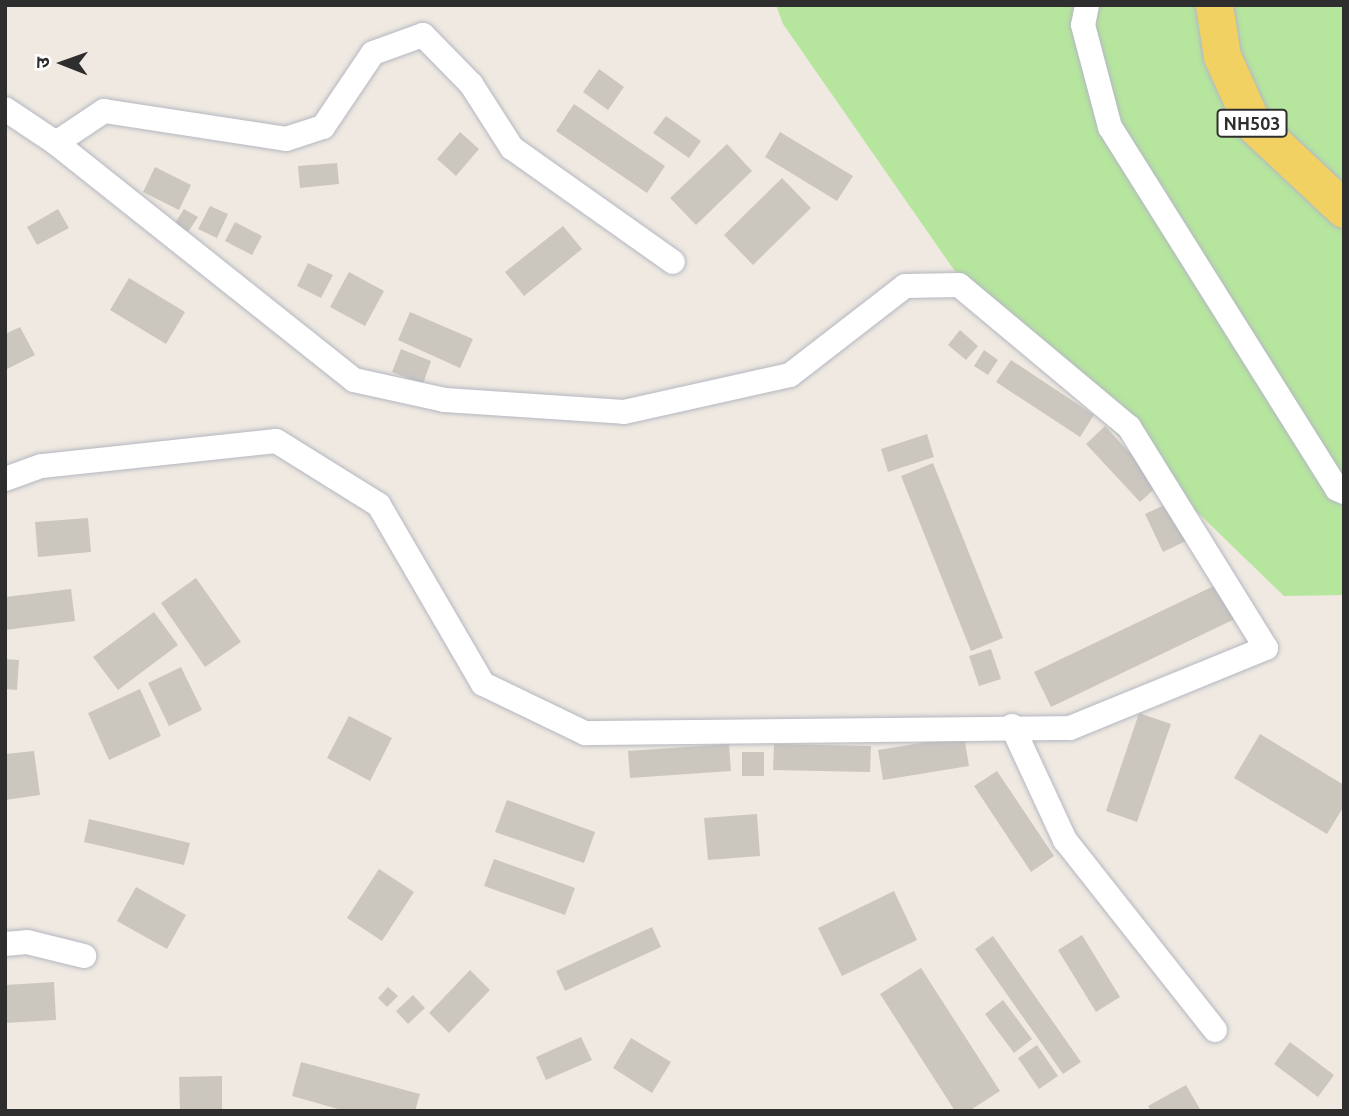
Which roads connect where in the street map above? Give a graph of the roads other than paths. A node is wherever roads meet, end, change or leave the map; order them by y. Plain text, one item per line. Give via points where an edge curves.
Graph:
1 (1087, 5) edge
2 (1214, 5) edge
3 (5, 109) edge
4 (56, 143) junction
5 (1344, 209) edge
6 (673, 262) dead end
7 (5, 479) edge
8 (1344, 492) edge
9 (1012, 726) junction
10 (5, 944) edge
11 (84, 956) dead end
12 (1215, 1030) dead end

1 - 8 street via 1083,25 1110,127 1337,489
2 - 5 main road, NH503 via 1222,56 1252,123
3 - 4 street
4 - 6 street via 104,111 286,139 323,127 373,53 423,35 471,84 512,148
4 - 9 street via 354,380 445,400 624,412 790,375 905,286 959,285 1129,427 1266,648 1070,728
7 - 9 street via 41,466 276,441 379,505 483,684 586,733
9 - 12 street via 1065,840
10 - 11 street via 27,942

